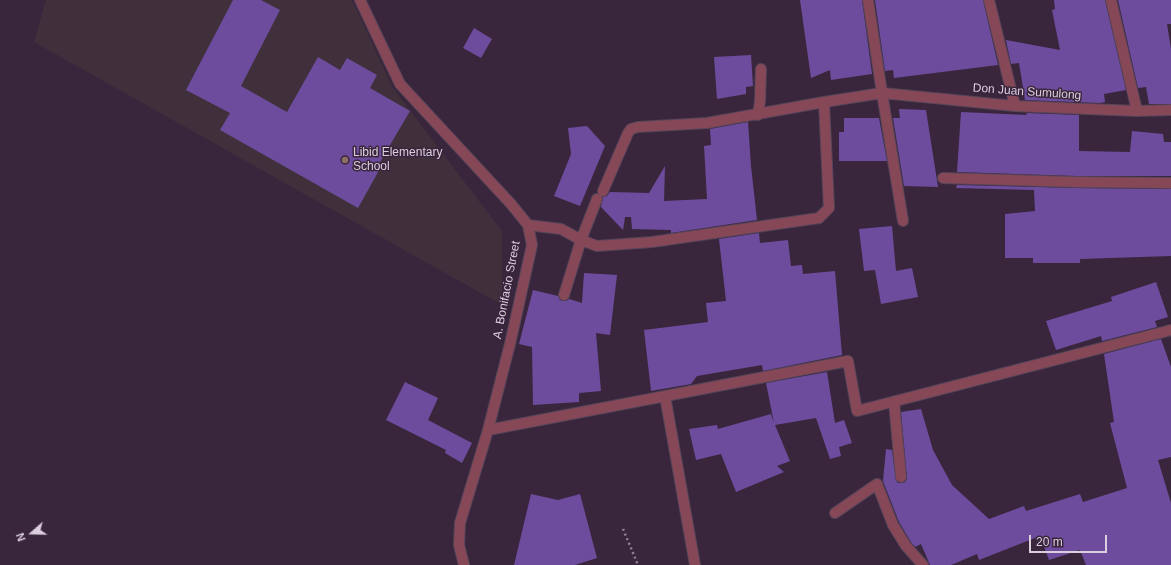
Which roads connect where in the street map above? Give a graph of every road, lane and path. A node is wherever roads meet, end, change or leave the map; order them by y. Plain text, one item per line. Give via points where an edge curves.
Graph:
1 (360, 0) edge
2 (868, 0) edge
3 (989, 0) edge
4 (1111, 0) edge
5 (761, 70) dead end
6 (882, 93) junction
7 (824, 102) junction
8 (1015, 106) junction
9 (1171, 110) edge
10 (1137, 111) junction
11 (758, 115) junction
12 (943, 178) dead end
13 (1171, 183) edge
14 (903, 221) dead end
15 (528, 225) junction
16 (581, 240) junction
17 (564, 295) dead end
18 (1171, 330) edge
19 (665, 396) junction
20 (894, 402) junction
21 (488, 430) junction
22 (901, 476) dead end
23 (835, 513) dead end
24 (623, 529) dead end
25 (464, 565) edge
26 (638, 565) edge
27 (695, 565) edge
28 (923, 565) edge

1 - 15 street, A. Bonifacio Street via 400,84
2 - 6 street
3 - 8 street
4 - 10 street
5 - 11 street
6 - 7 street, Don Juan Sumulong
6 - 8 street, Don Juan Sumulong
6 - 14 street
7 - 11 street, Don Juan Sumulong
7 - 16 street via 829,208 819,218 652,242 596,246
8 - 10 street, Don Juan Sumulong
9 - 10 street, Don Juan Sumulong
11 - 16 street, Don Juan Sumulong via 707,124 631,129
12 - 13 street
15 - 16 street via 561,229
15 - 21 street, A. Bonifacio Street via 532,245
16 - 17 street
18 - 20 street
19 - 20 street via 848,361 857,410
19 - 21 street
19 - 27 street
20 - 22 street
21 - 25 street, A. Bonifacio Street via 460,523 459,545
23 - 28 street via 877,484 893,525 906,546
24 - 26 path

